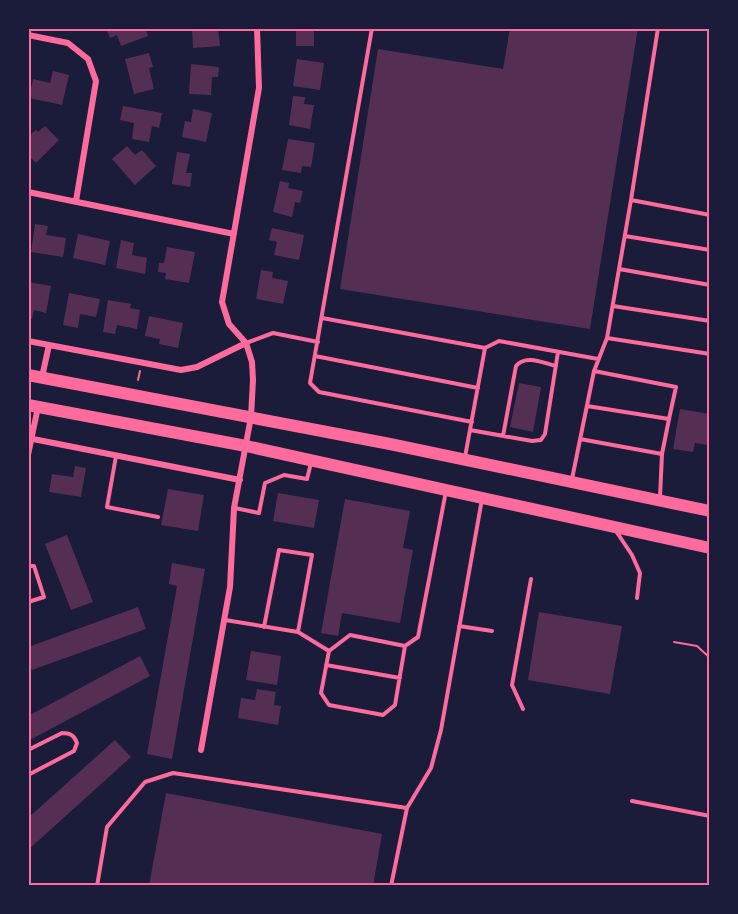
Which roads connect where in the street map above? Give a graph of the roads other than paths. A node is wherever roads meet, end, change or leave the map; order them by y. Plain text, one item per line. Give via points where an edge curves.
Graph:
1 (257, 28) edge
2 (372, 28) edge
3 (658, 28) edge
4 (28, 35) edge
5 (28, 192) edge
6 (631, 200) junction
7 (76, 201) junction
8 (710, 214) edge
9 (234, 234) junction
10 (625, 236) junction
11 (710, 250) edge
12 (619, 269) junction
13 (710, 285) edge
14 (613, 306) junction
15 (322, 318) junction
16 (710, 321) edge
17 (607, 338) junction
18 (28, 341) edge
19 (318, 342) junction
20 (246, 343) junction
21 (49, 345) junction
22 (485, 348) junction
23 (558, 352) junction
24 (710, 354) edge
25 (315, 356) junction
26 (598, 359) junction
27 (556, 366) junction
28 (594, 371) junction
29 (28, 375) edge
30 (42, 377) junction
31 (478, 388) junction
32 (33, 406) edge
33 (587, 406) junction
34 (251, 417) junction
35 (669, 419) junction
36 (472, 422) junction
37 (470, 429) junction
38 (503, 436) junction
39 (30, 438) edge
40 (580, 439) junction
41 (246, 446) junction
42 (662, 454) junction
43 (116, 455) junction
44 (28, 456) edge
45 (465, 459) junction
46 (312, 461) junction
47 (240, 480) junction
48 (572, 482) junction
49 (446, 491) junction
50 (482, 499) junction
51 (659, 501) junction
52 (234, 508) junction
53 (710, 511) edge
54 (158, 517) dead end
55 (614, 528) junction
56 (710, 548) edge
57 (28, 566) edge
58 (531, 579) dead end
59 (637, 598) dead end
60 (28, 602) edge
61 (224, 620) junction
62 (459, 626) junction
63 (264, 627) junction
64 (492, 631) dead end
65 (298, 632) junction
66 (405, 646) junction
67 (328, 651) junction
68 (326, 665) junction
69 (400, 678) junction
70 (523, 709) dead end
71 (28, 750) edge
72 (201, 750) dead end
73 (28, 776) edge
74 (632, 801) dead end
75 (407, 808) junction
76 (710, 816) edge
77 (97, 885) edge
78 (392, 885) edge

1 - 9 street via 259,88
2 - 15 lane
3 - 6 lane
4 - 7 street via 68,43 88,59 96,81
5 - 7 street
6 - 8 lane
6 - 10 lane
7 - 9 street
9 - 20 street via 222,302 229,324
10 - 11 lane
10 - 12 lane
12 - 13 lane
12 - 14 lane
14 - 16 lane
14 - 17 lane
15 - 19 lane
15 - 22 lane
17 - 24 lane
17 - 26 lane
18 - 21 street
19 - 20 lane via 273,333
19 - 25 lane
20 - 21 street via 197,367 181,370
20 - 34 street via 252,362
21 - 30 street
22 - 23 lane via 499,340
22 - 31 lane
23 - 26 lane
23 - 27 lane
25 - 31 lane
25 - 36 lane via 310,383 319,392
26 - 28 lane
27 - 38 lane via 541,440
27 - 38 lane via 527,359 516,366
28 - 33 lane
28 - 35 lane via 676,387
29 - 30 main road
30 - 34 main road
31 - 36 lane
32 - 39 street
32 - 41 main road
33 - 35 lane
33 - 40 lane
34 - 41 street
34 - 45 main road
35 - 42 lane
36 - 37 lane
37 - 38 lane
37 - 45 lane
39 - 43 street
39 - 44 street
40 - 42 lane
40 - 48 lane
41 - 46 main road
41 - 47 street
42 - 51 lane
43 - 47 street
43 - 54 lane via 107,507
45 - 48 main road
46 - 49 main road
46 - 52 lane via 307,479 284,475 265,483 259,513
47 - 52 street
48 - 51 main road
49 - 50 main road
49 - 66 lane via 418,637
50 - 55 main road
50 - 62 lane
51 - 53 main road
52 - 61 street via 230,587
55 - 56 main road
55 - 59 lane via 640,573
57 - 60 lane via 34,567 44,597
58 - 70 lane via 512,685
61 - 63 lane
61 - 72 street
62 - 64 lane
62 - 75 lane via 431,768
63 - 65 lane
63 - 65 lane via 279,550 312,555
65 - 67 lane
66 - 67 lane via 350,635
66 - 69 lane
67 - 68 lane
68 - 69 lane
68 - 69 lane via 321,693 329,705 383,715 395,705
71 - 73 lane via 62,733 74,736 77,743 74,751
74 - 76 lane
75 - 77 lane via 173,773 146,782 107,826
75 - 78 lane

